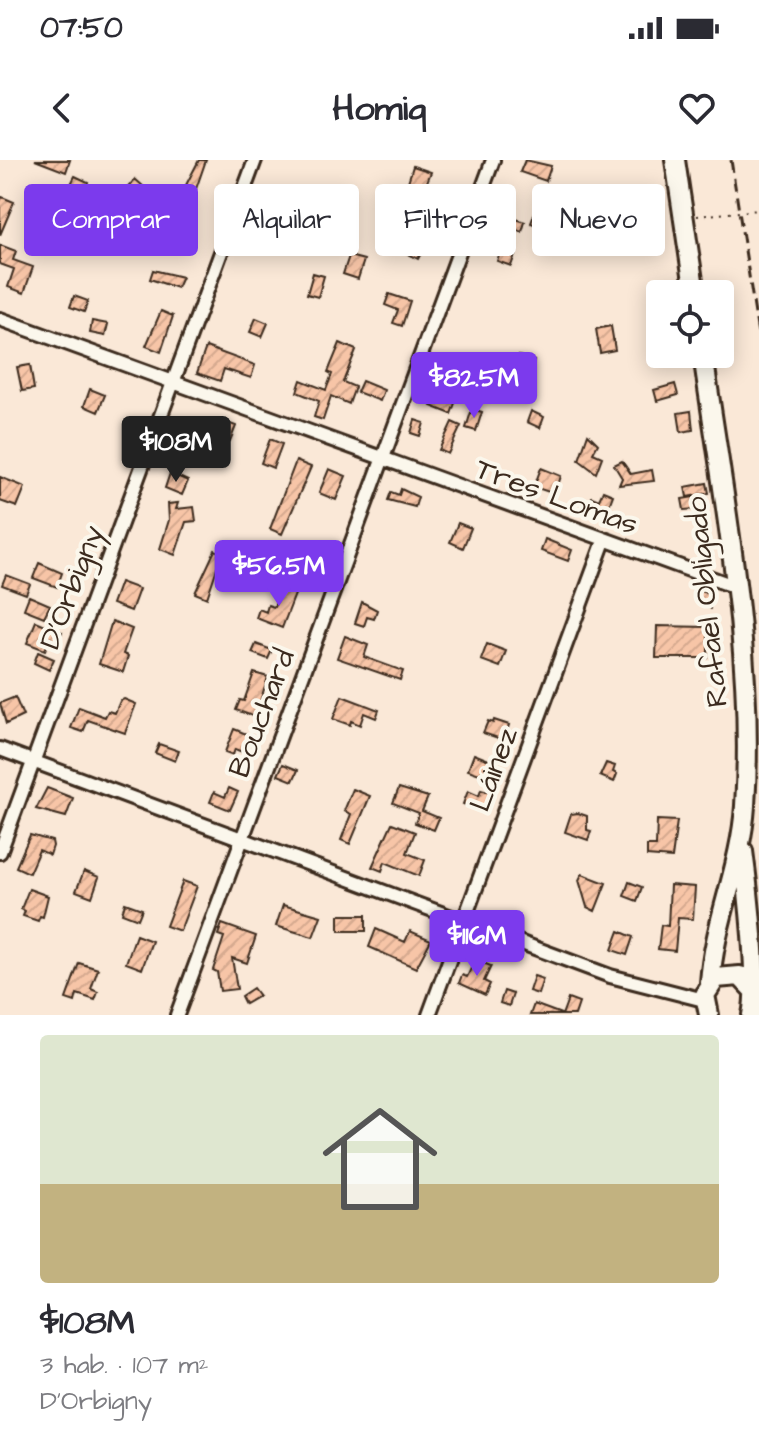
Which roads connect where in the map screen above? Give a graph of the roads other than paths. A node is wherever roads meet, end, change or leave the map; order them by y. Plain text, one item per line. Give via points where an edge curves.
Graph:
1 (255, 160) edge
2 (493, 160) edge
3 (675, 160) edge
4 (693, 280) edge
5 (0, 319) edge
6 (705, 368) edge
7 (175, 383) junction
8 (385, 460) junction
9 (604, 541) junction
10 (736, 587) junction
11 (0, 749) edge
12 (33, 761) junction
13 (241, 838) junction
14 (742, 845) junction
15 (0, 852) edge
16 (464, 921) junction
17 (756, 1003) edge
18 (706, 1004) edge
19 (177, 1015) edge
20 (429, 1015) edge

1 - 7 street, D'Orbigny
2 - 8 street, Bouchard
3 - 4 street
5 - 7 street, Tres Lomas
6 - 10 street, Rafael Obligado
7 - 8 street, Tres Lomas
7 - 12 street, D'Orbigny
8 - 9 street, Tres Lomas
8 - 13 street, Bouchard
9 - 10 street, Tres Lomas
9 - 16 street, Láinez
10 - 14 street, Rafael Obligado via 747,727
11 - 12 street
12 - 13 street
12 - 15 street, D'Orbigny
13 - 16 street
13 - 19 street, Bouchard
14 - 17 street, Rafael Obligado via 757,953
14 - 18 street, Rafael Obligado via 712,946
16 - 18 street via 610,976
16 - 20 street, Láinez
17 - 18 street via 745,978 733,974 721,976

